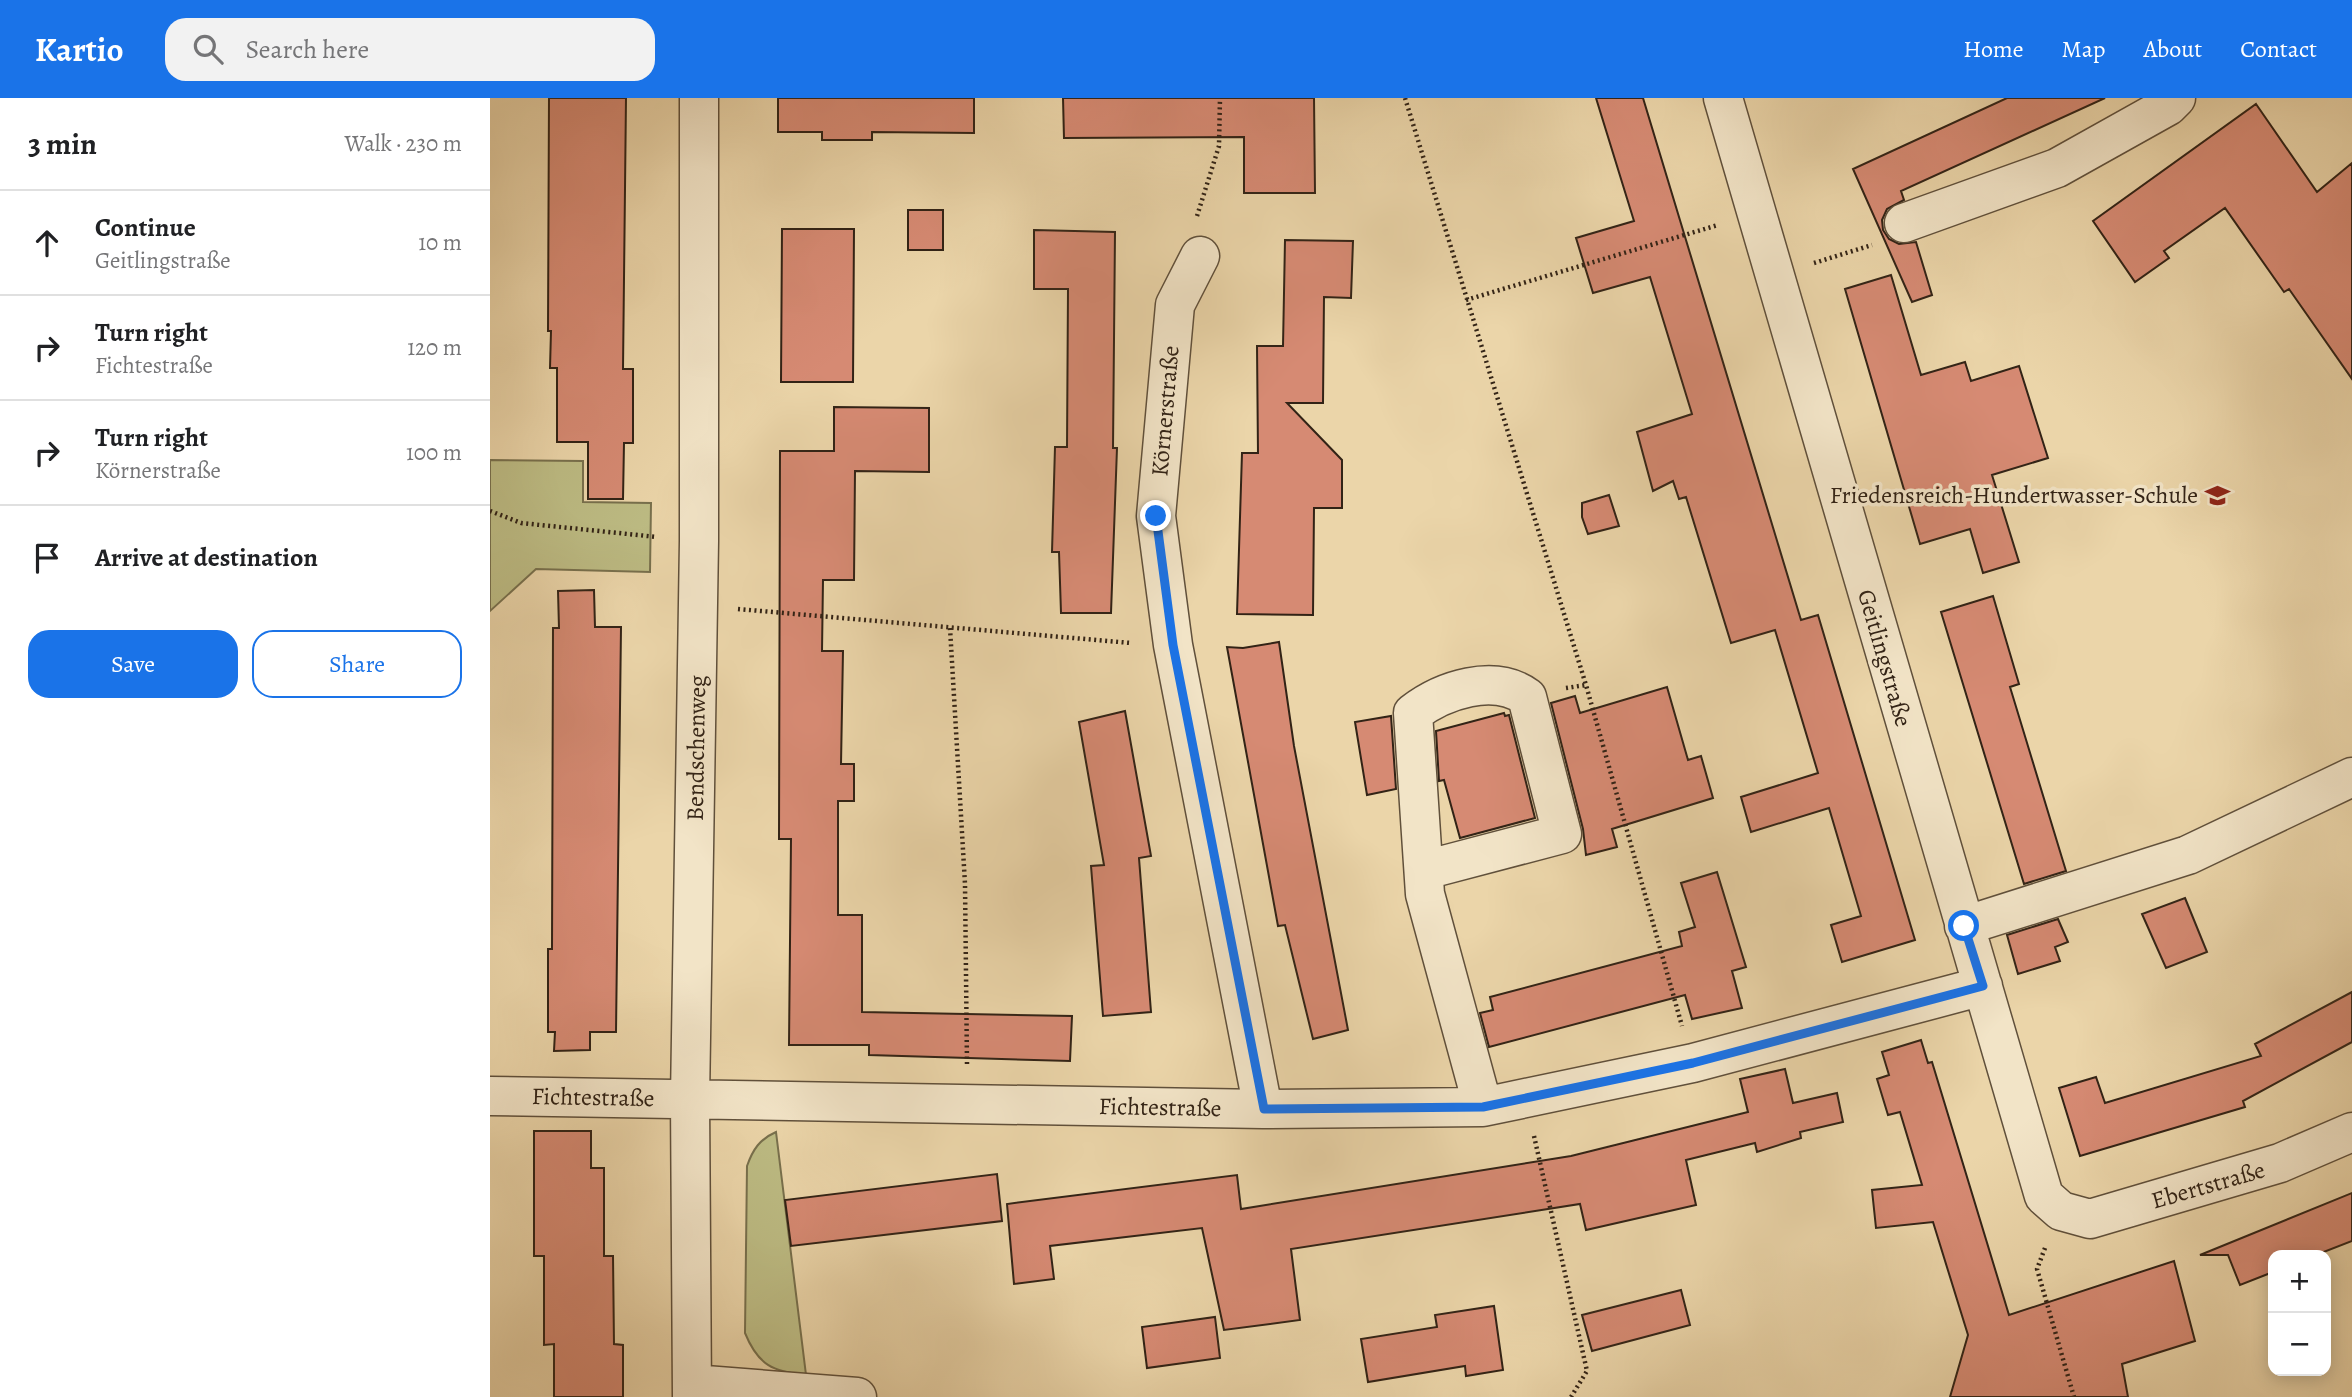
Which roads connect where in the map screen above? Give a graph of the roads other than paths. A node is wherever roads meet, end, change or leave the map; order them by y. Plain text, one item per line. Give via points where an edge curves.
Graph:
1 (699, 98) edge
2 (1723, 98) edge
3 (2176, 98) edge
4 (1904, 223) road end
5 (1200, 256) road end
6 (2352, 777) edge
7 (1425, 870) junction
8 (1964, 926) junction
9 (1983, 986) junction
10 (490, 1096) edge
11 (690, 1099) junction
12 (1483, 1107) junction
13 (1264, 1109) junction
14 (2352, 1132) edge
15 (2061, 1211) joint
16 (692, 1390) edge
17 (857, 1397) edge

1 - 11 street, Bendschenweg via 698,606
2 - 8 street, Geitlingstraße
3 - 4 street via 2057,168
5 - 13 street, Körnerstraße via 1175,305 1156,516 1173,645
6 - 8 street via 2188,855
7 - 7 street via 1562,834 1527,697 1514,688 1479,685 1431,699 1413,713
7 - 12 street via 1425,894
8 - 9 street, Geitlingstraße
9 - 12 street, Fichtestraße via 1693,1063
9 - 15 street, Geitlingstraße via 2044,1196
10 - 11 street, Fichtestraße
11 - 13 street, Fichtestraße
11 - 16 street, Bendschenweg
12 - 13 street, Fichtestraße
14 - 15 street, Ebertstraße via 2280,1163 2090,1219
16 - 17 street

